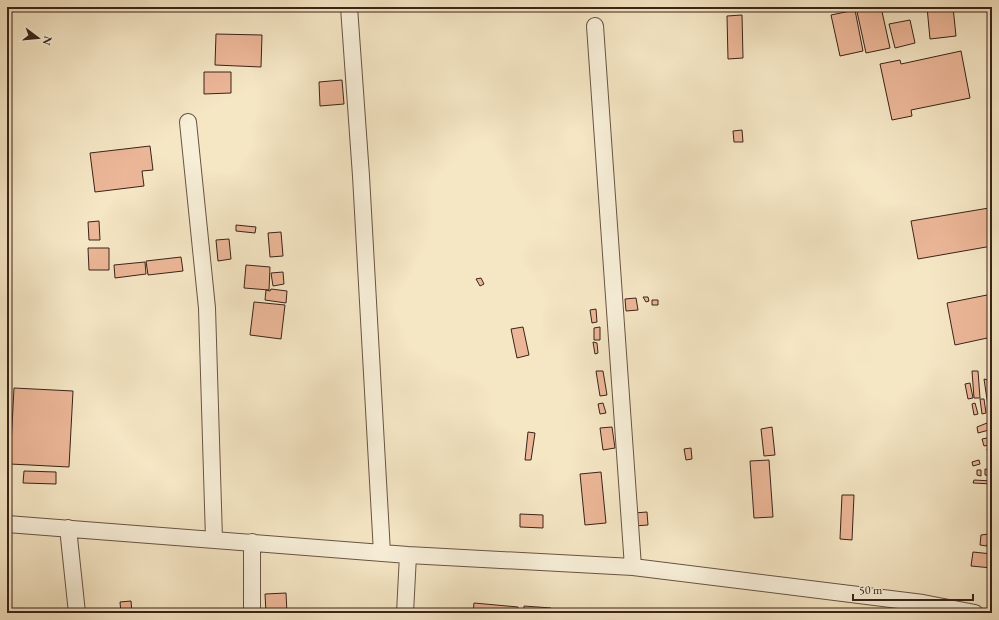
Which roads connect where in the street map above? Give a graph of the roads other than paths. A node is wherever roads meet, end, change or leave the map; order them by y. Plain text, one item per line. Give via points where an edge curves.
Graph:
1 (349, 7) edge
2 (595, 26) dead end
3 (188, 122) dead end
4 (7, 524) edge
5 (68, 528) junction
6 (214, 539) junction
7 (252, 542) junction
8 (382, 553) junction
9 (408, 555) junction
10 (633, 567) junction
11 (924, 608) edge
12 (77, 613) edge
13 (252, 613) edge
14 (405, 613) edge
15 (975, 613) edge

1 - 8 street via 362,183
2 - 10 street
3 - 6 street via 207,308
4 - 5 street
5 - 6 street
5 - 12 street
6 - 7 street
7 - 8 street
7 - 13 street
8 - 9 street
9 - 10 street
9 - 14 street
10 - 11 street
11 - 15 street

